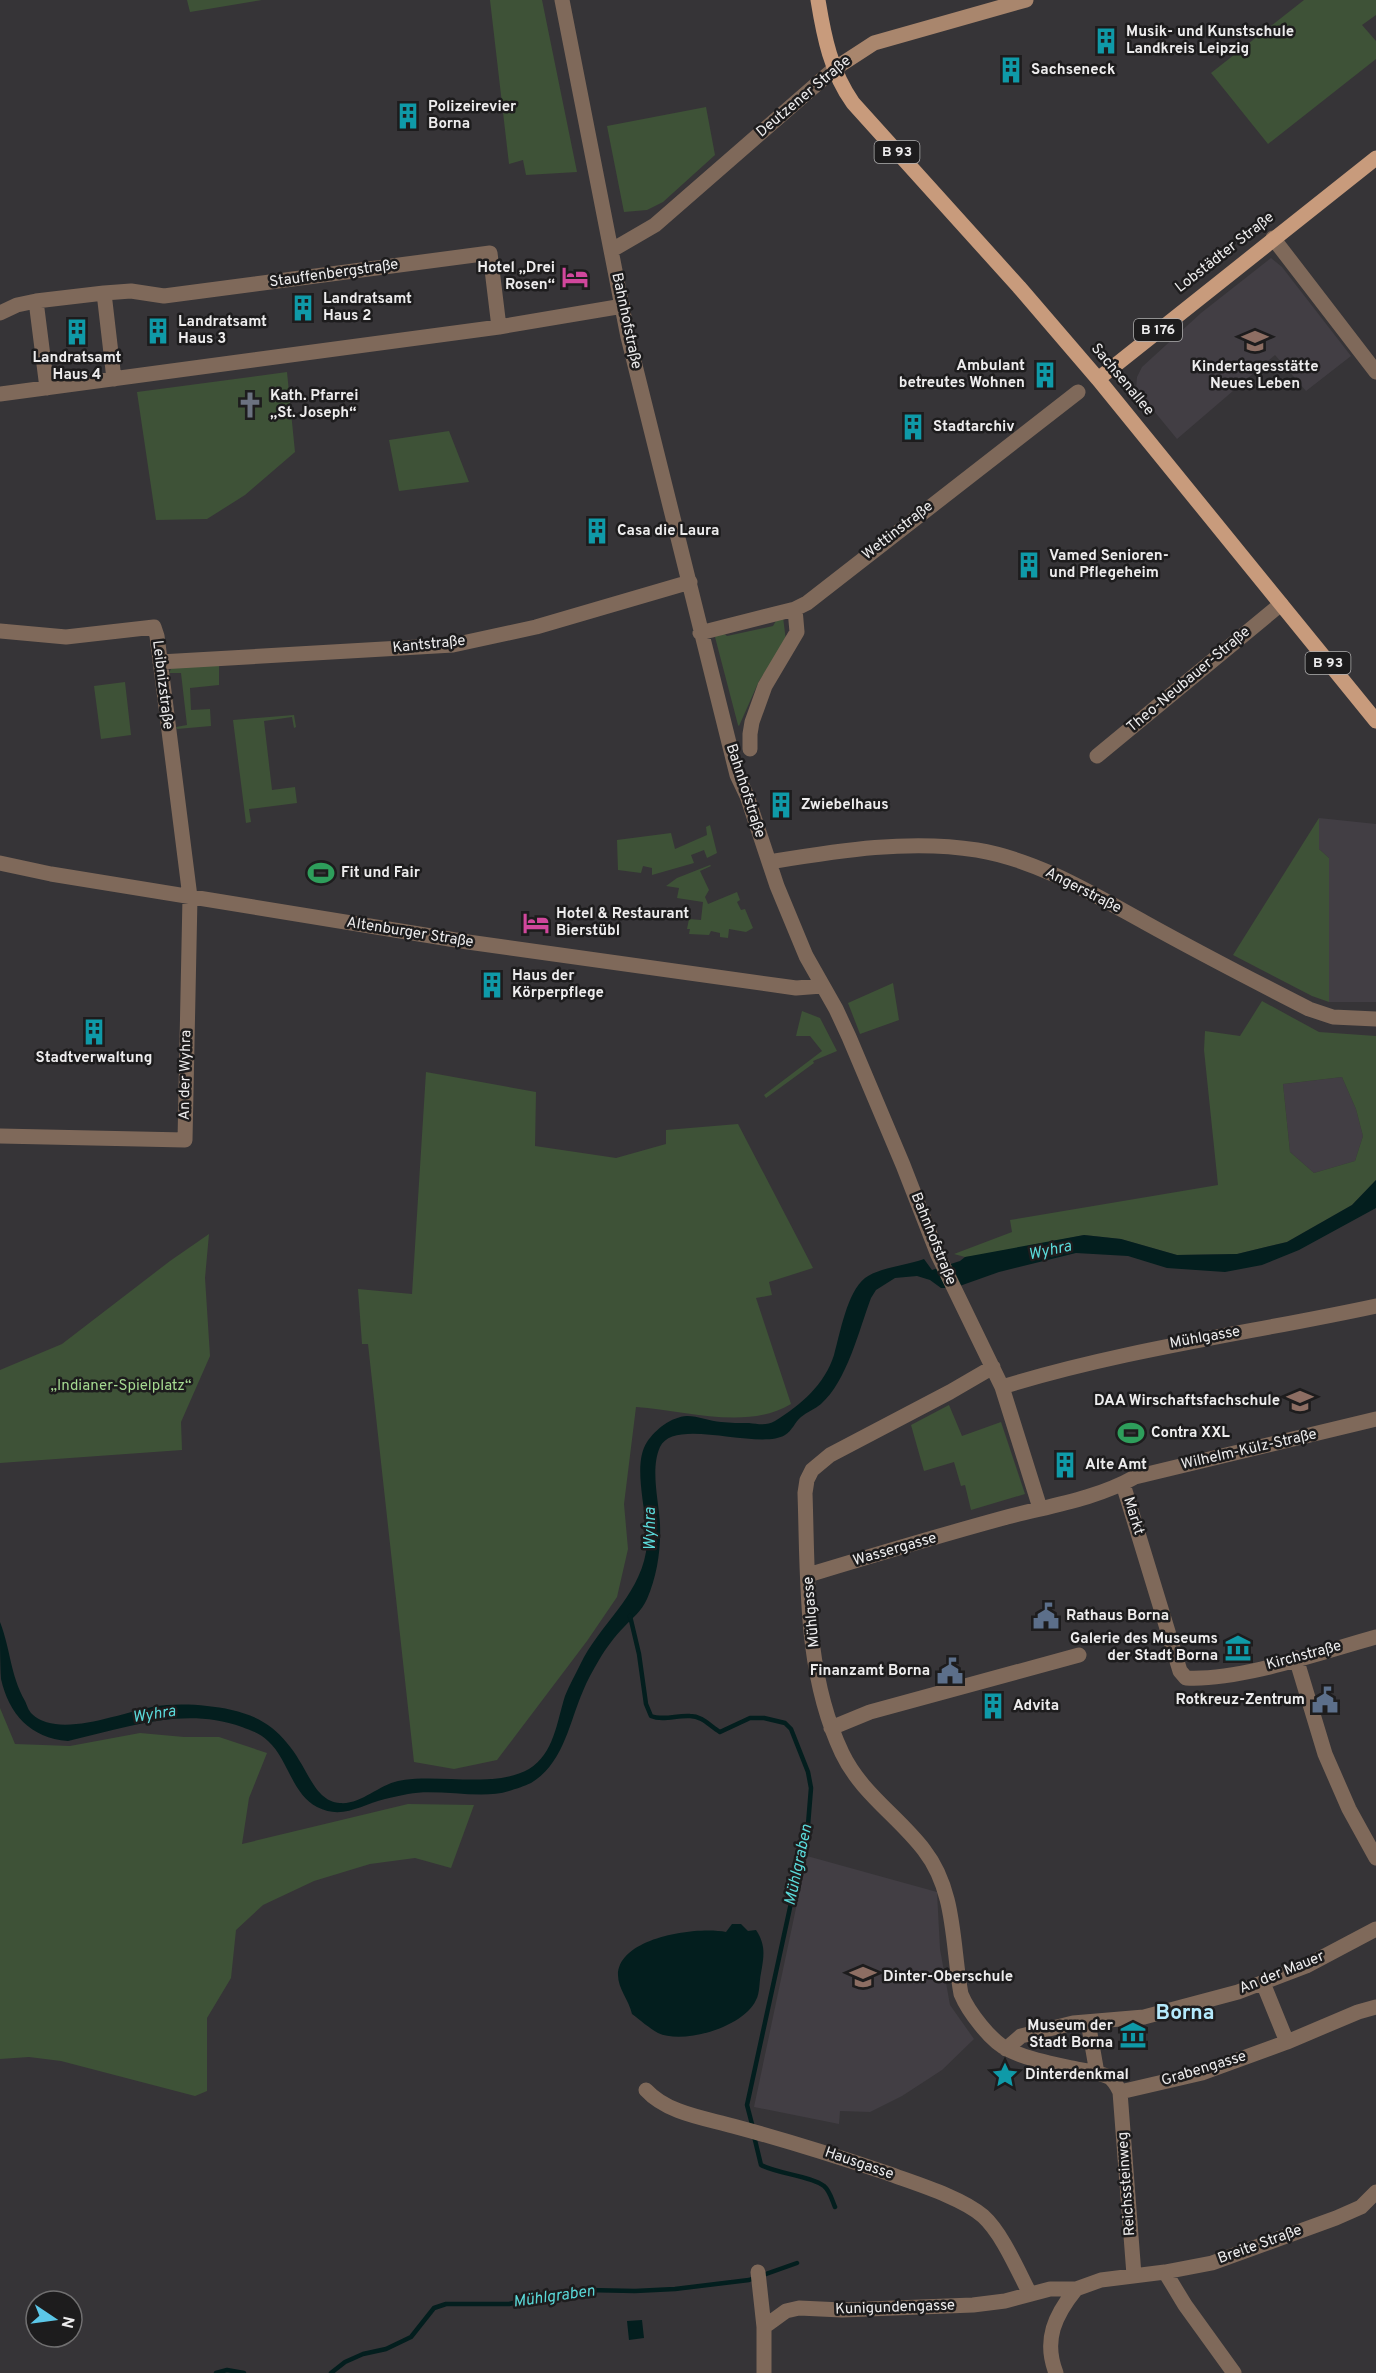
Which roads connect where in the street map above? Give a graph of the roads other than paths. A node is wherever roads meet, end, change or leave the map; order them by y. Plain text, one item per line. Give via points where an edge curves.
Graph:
1 (562, 0) edge
2 (818, 0) edge
3 (1026, 0) edge
4 (834, 69) junction
5 (1376, 158) edge
6 (1273, 238) junction
7 (612, 250) junction
8 (104, 293) junction
9 (36, 301) junction
10 (623, 306) junction
11 (0, 313) edge
12 (499, 327) junction
13 (1376, 372) edge
14 (114, 379) junction
15 (1098, 379) junction
16 (47, 388) junction
17 (1078, 392) dead end
18 (0, 394) edge
19 (690, 582) junction
20 (1281, 604) junction
21 (795, 609) junction
22 (0, 631) edge
23 (700, 633) junction
24 (160, 662) junction
25 (1376, 720) edge
26 (750, 749) dead end
27 (1097, 756) dead end
28 (769, 862) junction
29 (0, 863) edge
30 (189, 897) junction
31 (822, 986) junction
32 (1376, 1019) edge
33 (0, 1136) edge
34 (1376, 1306) edge
35 (993, 1366) junction
36 (1002, 1386) junction
37 (1376, 1419) edge
38 (1123, 1484) junction
39 (1040, 1508) junction
40 (981, 1524) joint
41 (808, 1575) junction
42 (1376, 1637) edge
43 (1079, 1655) dead end
44 (1296, 1659) junction
45 (1196, 1678) joint
46 (831, 1728) junction
47 (1376, 1858) edge
48 (1376, 1929) edge
49 (1263, 1983) junction
50 (1376, 2007) edge
51 (1088, 2022) junction
52 (1287, 2042) junction
53 (1006, 2049) junction
54 (1097, 2073) junction
55 (646, 2090) dead end
56 (1120, 2092) junction
57 (1376, 2192) edge
58 (1165, 2272) junction
59 (1134, 2275) junction
60 (759, 2278) dead end
61 (1076, 2289) junction
62 (1030, 2294) junction
63 (764, 2327) junction
64 (764, 2373) edge
65 (1056, 2373) edge
66 (1234, 2373) edge

1 - 7 street, Bahnhofstraße
2 - 4 main road, B 93
3 - 4 main road, Deutzener Straße via 874,43
4 - 7 street, Deutzener Straße via 655,225
4 - 15 main road, Sachsenallee / B 93 via 864,117
5 - 6 main road, Lobstädter Straße / B 176
6 - 13 street
6 - 15 main road, Lobstädter Straße / B 176
7 - 10 street, Bahnhofstraße
8 - 9 street, Stauffenbergstraße
8 - 12 street, Stauffenbergstraße via 174,295 490,253
8 - 14 street
9 - 11 street, Stauffenbergstraße
9 - 16 street
10 - 12 street
10 - 19 street, Bahnhofstraße
12 - 14 street
14 - 16 street
15 - 20 main road, Sachsenallee / B 93
16 - 18 street
17 - 21 street, Wettinstraße via 818,596
19 - 23 street, Bahnhofstraße
19 - 24 street, Kantstraße via 536,627 453,645
20 - 25 main road, Sachsenallee / B 93
20 - 27 street, Theo-Neubauer-Straße
21 - 23 street, Wettinstraße
21 - 26 street via 797,632 765,686 752,722
22 - 24 street, Leibnizstraße via 66,637 154,627
23 - 28 street, Bahnhofstraße via 737,775
24 - 30 street, Leibnizstraße
28 - 31 street, Bahnhofstraße
28 - 32 street, Angerstraße via 887,846 954,847 1004,855 1057,876 1309,1009 1333,1017
29 - 30 street, Altenburger Straße
30 - 31 street, Altenburger Straße via 571,957 796,988
30 - 33 street, An der Wyhra via 185,1140
31 - 35 street, Bahnhofstraße via 849,1037 938,1256
34 - 36 street, Mühlgasse via 1131,1353
35 - 36 street, Bahnhofstraße
35 - 41 street, Mühlgasse via 830,1455 812,1470 805,1493
36 - 39 street, Bahnhofstraße
37 - 38 street, Wilhelm-Külz-Straße via 1166,1469
38 - 39 street, Markt
38 - 45 street, Markt via 1180,1671 1186,1678
39 - 40 street, Markt
40 - 41 street, Wassergasse
41 - 46 street, Mühlgasse via 820,1690
42 - 44 street, Kirchstraße
43 - 46 street via 870,1712
44 - 45 street, Kirchstraße
44 - 47 street via 1325,1754
46 - 53 street, Mühlgasse via 863,1786 930,1858 948,1899 961,1994 980,2024
48 - 49 street, An der Mauer via 1306,1966
49 - 51 street, An der Mauer via 1144,2017
49 - 52 street
50 - 52 street, Grabengasse
51 - 53 street, An der Mauer via 1021,2036
51 - 54 street
52 - 56 street, Grabengasse via 1202,2073
53 - 54 street
54 - 56 street via 1115,2082
55 - 62 street, Hausgasse via 657,2102 700,2117 916,2183 983,2216
56 - 59 street, Reichssteinweg
57 - 58 street, Breite Straße via 1361,2207 1336,2218 1212,2263
58 - 59 street, Breite Straße
58 - 66 street
59 - 61 street, Breite Straße
60 - 63 street
61 - 62 street, Kunigundengasse
61 - 65 street via 1055,2319 1050,2338
62 - 63 street, Kunigundengasse via 973,2305 799,2308 786,2311
63 - 64 street

